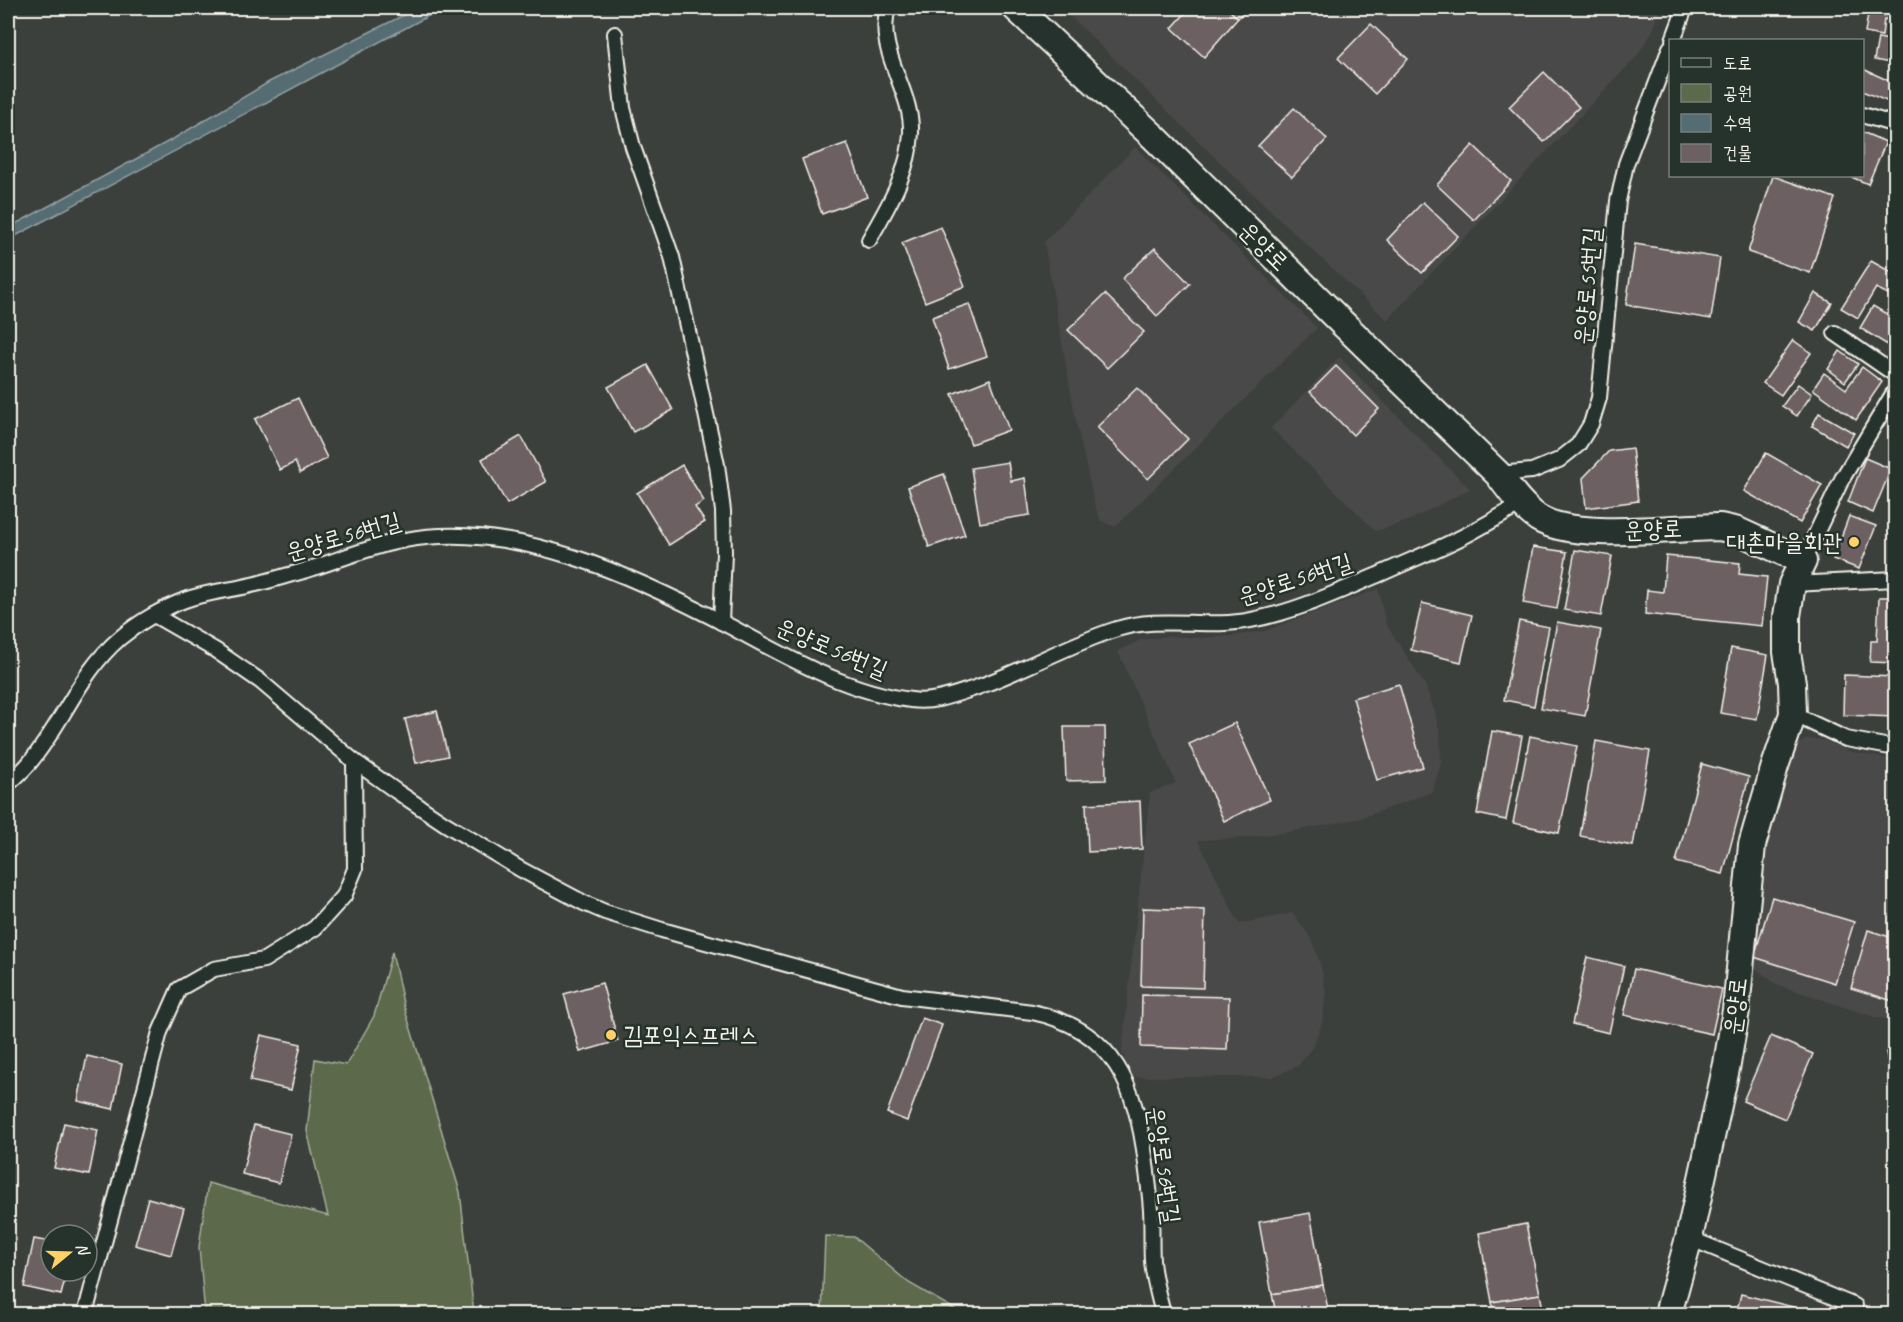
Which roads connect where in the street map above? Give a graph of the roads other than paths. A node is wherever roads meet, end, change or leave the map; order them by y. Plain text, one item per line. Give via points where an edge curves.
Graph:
1 (888, 8) edge
2 (1016, 8) edge
3 (1685, 8) edge
4 (615, 34) dead end
5 (1673, 39) edge
6 (1669, 56) edge
7 (1864, 115) edge
8 (1896, 125) edge
9 (869, 240) dead end
10 (1835, 333) dead end
11 (1896, 375) edge
12 (1896, 389) edge
13 (1498, 474) junction
14 (1521, 504) junction
15 (1797, 573) junction
16 (1896, 579) edge
17 (154, 615) junction
18 (720, 622) junction
19 (1793, 714) junction
20 (1896, 748) edge
21 (354, 761) junction
22 (8, 784) edge
23 (1689, 1238) junction
24 (1855, 1306) dead end
25 (85, 1314) edge
26 (1163, 1314) edge
27 (1668, 1314) edge

1 - 9 lane via 884,33 908,107 911,132 900,184
2 - 13 street, 운양로 via 1155,138
3 - 5 lane
4 - 18 lane via 623,108 638,165 672,257 717,465 724,543
6 - 13 lane, 운양로55번길 via 1626,164 1618,201 1599,398 1591,424 1578,445 1559,460 1532,471
7 - 8 lane
10 - 11 lane
12 - 15 lane via 1842,479
13 - 14 street, 운양로
14 - 15 street, 운양로 via 1539,519 1586,531 1720,526 1738,531
14 - 18 lane, 운양로56번길 via 1468,534 1287,611 1249,621 1145,622 1116,629 945,698 918,701 859,688
15 - 16 lane
15 - 19 street, 운양로 via 1787,616
17 - 18 lane, 운양로56번길 via 202,594 248,586 405,540 448,535 488,536 537,546 610,571
17 - 21 lane, 운양로56번길 via 260,681
17 - 22 lane, 운양로56번길 via 121,637 96,662 31,761
19 - 20 lane via 1846,739
19 - 23 street, 운양로 via 1752,845 1736,1010
21 - 25 lane via 355,869 344,896 315,928 264,960 214,969 179,989 160,1032
21 - 26 lane, 운양로56번길 via 501,857 605,912 902,996 1032,1012 1072,1024 1112,1058 1136,1108 1151,1208 1152,1262
23 - 24 lane
23 - 27 street, 운양로

